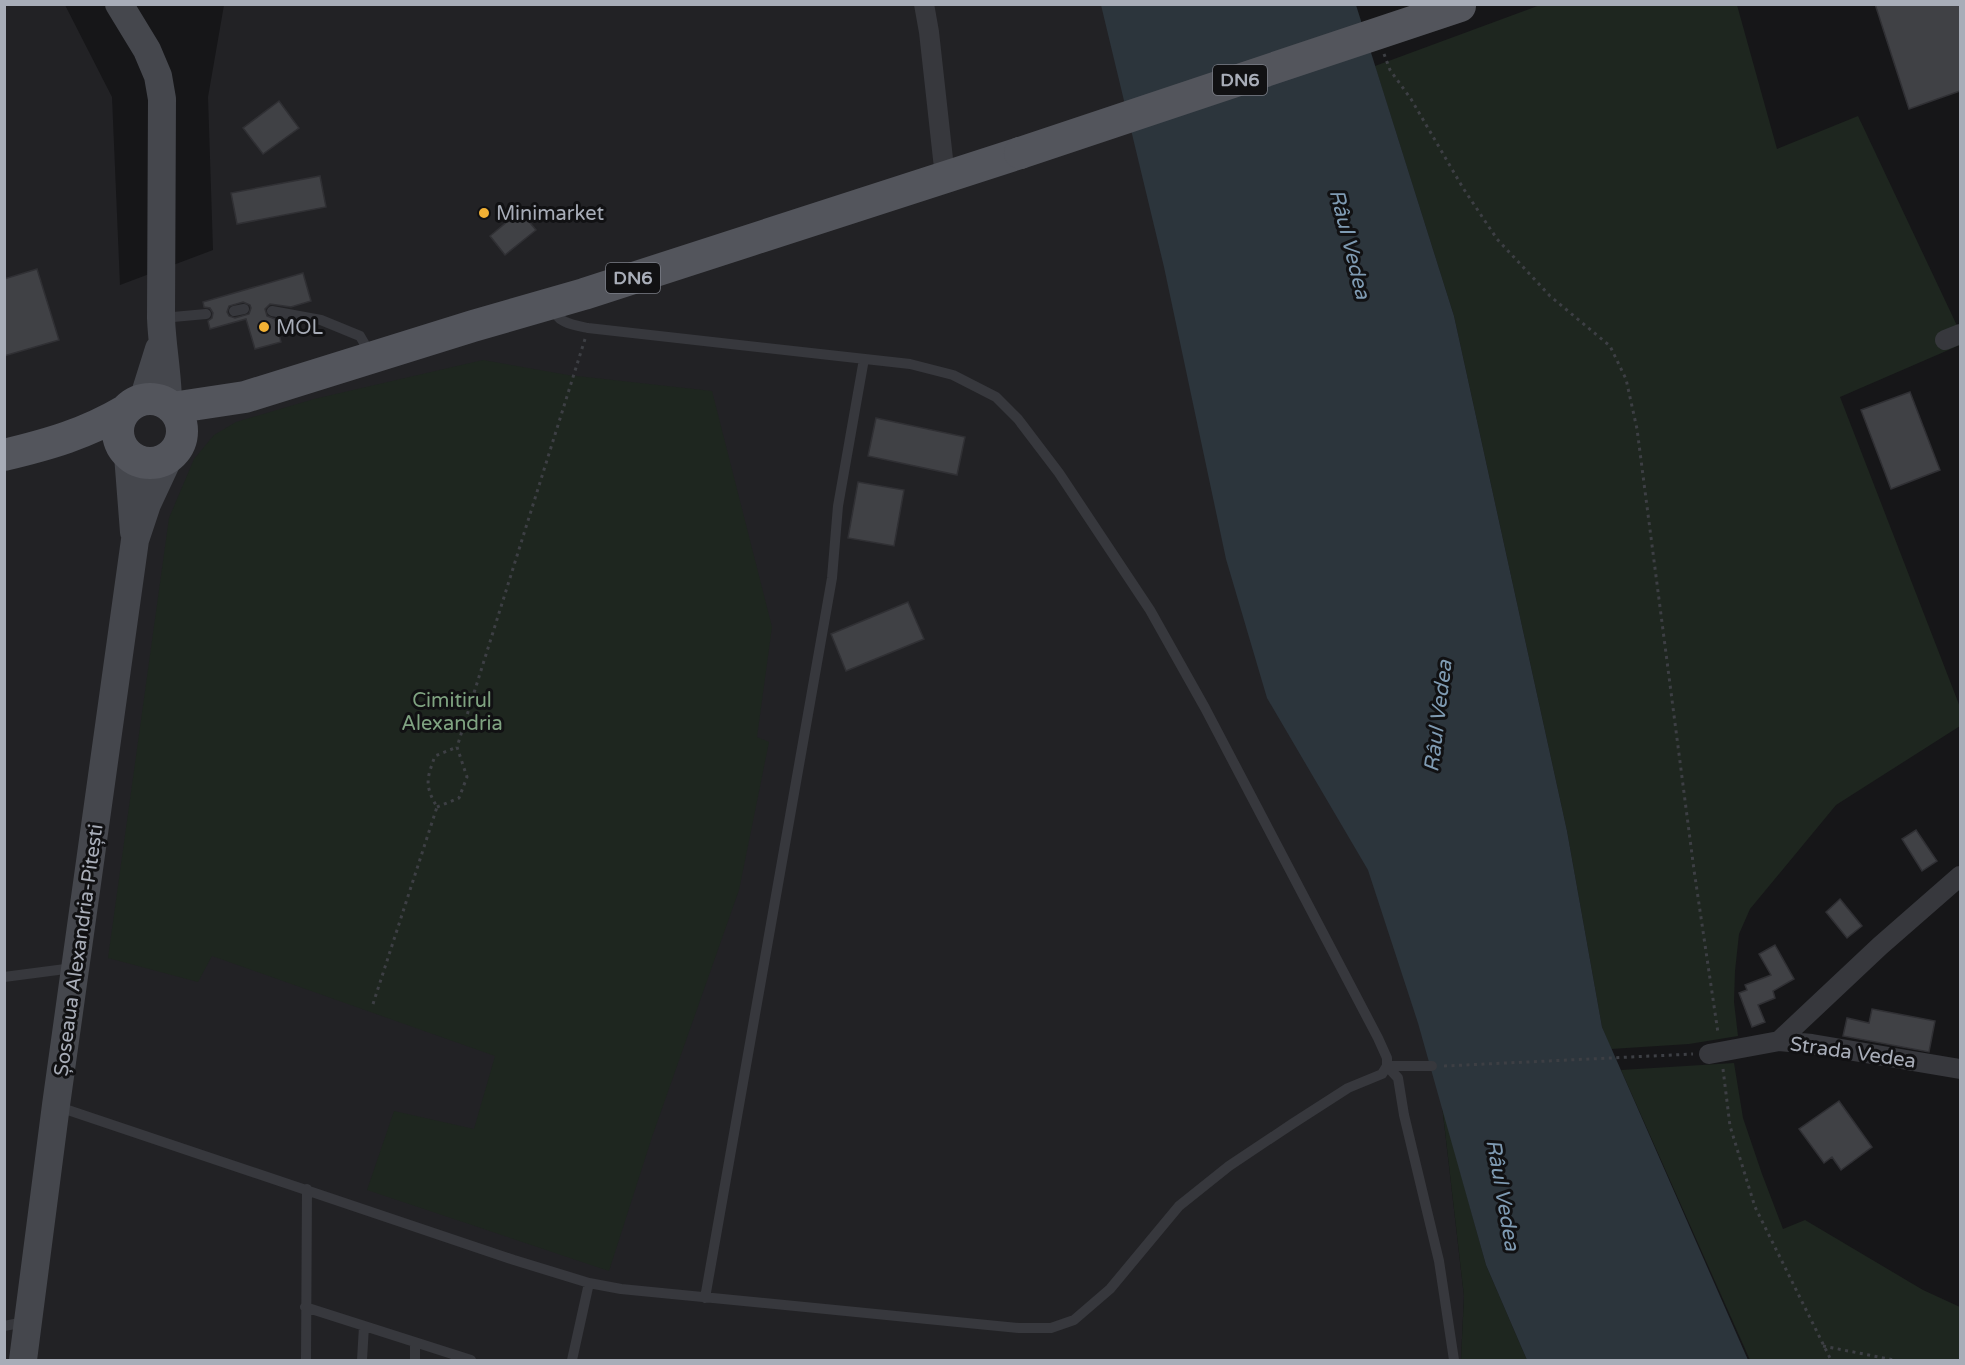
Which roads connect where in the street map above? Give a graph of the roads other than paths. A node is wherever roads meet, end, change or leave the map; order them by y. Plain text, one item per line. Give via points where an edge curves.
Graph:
1 (118, 4) edge
2 (924, 4) edge
3 (1463, 5) edge
4 (945, 177) junction
5 (551, 304) junction
6 (272, 311) dead end
7 (206, 314) dead end
8 (161, 328) junction
9 (373, 358) junction
10 (864, 358) junction
11 (244, 397) junction
12 (152, 405) junction
13 (51, 444) junction
14 (175, 448) junction
15 (126, 453) junction
16 (4, 455) edge
17 (135, 540) junction
18 (1960, 876) edge
19 (75, 968) junction
20 (4, 977) edge
21 (1779, 1041) junction
22 (1715, 1052) road end
23 (1387, 1066) junction
24 (1432, 1066) road end
25 (1960, 1069) edge
26 (56, 1106) junction
27 (307, 1189) junction
28 (589, 1283) junction
29 (705, 1298) junction
30 (305, 1307) junction
31 (16, 1324) edge
32 (364, 1326) junction
33 (415, 1342) junction
34 (23, 1360) edge
35 (306, 1360) edge
36 (362, 1360) edge
37 (415, 1360) edge
38 (471, 1360) edge
39 (572, 1360) edge
40 (1454, 1360) edge

1 - 8 main road via 151,59 162,99
2 - 4 street
3 - 4 main road, DN6, bridge
4 - 5 main road, DN6
5 - 9 main road, DN6
5 - 10 lane via 561,320 588,328
6 - 9 lane via 321,320 360,336
7 - 8 lane
8 - 12 main road via 168,376
9 - 11 main road, DN6
10 - 23 lane via 952,375 996,397 1059,473 1150,610 1206,708 1378,1038
10 - 29 lane via 838,506 832,578
11 - 12 main road, DN6
11 - 14 main road, DN6 via 207,418
12 - 13 main road, DN6
12 - 14 main road via 179,416 183,427
12 - 15 main road via 120,419 119,440
13 - 15 main road, DN6 via 87,445
13 - 16 main road, DN6
14 - 15 main road, DN6 via 158,463 137,461
14 - 17 main road, Șoseaua Alexandria-Pitești via 147,504
15 - 17 main road, Șoseaua Alexandria-Pitești
17 - 19 main road, Șoseaua Alexandria-Pitești
18 - 21 street
19 - 20 lane
19 - 26 main road, Șoseaua Alexandria-Pitești
21 - 22 street, Strada Vedea
21 - 25 street, Strada Vedea
23 - 24 lane
23 - 29 lane via 1382,1074 1348,1088 1229,1166 1179,1206 1110,1289 1074,1320 1051,1328
23 - 40 lane via 1398,1078 1439,1260
26 - 27 lane
26 - 31 main road, Șoseaua Alexandria-Pitești
27 - 28 lane
27 - 30 lane
28 - 29 lane
28 - 39 lane
30 - 32 lane
30 - 35 lane
31 - 34 main road, Șoseaua Alexandria-Pitești
32 - 33 lane
32 - 36 lane
33 - 37 lane
33 - 38 lane

